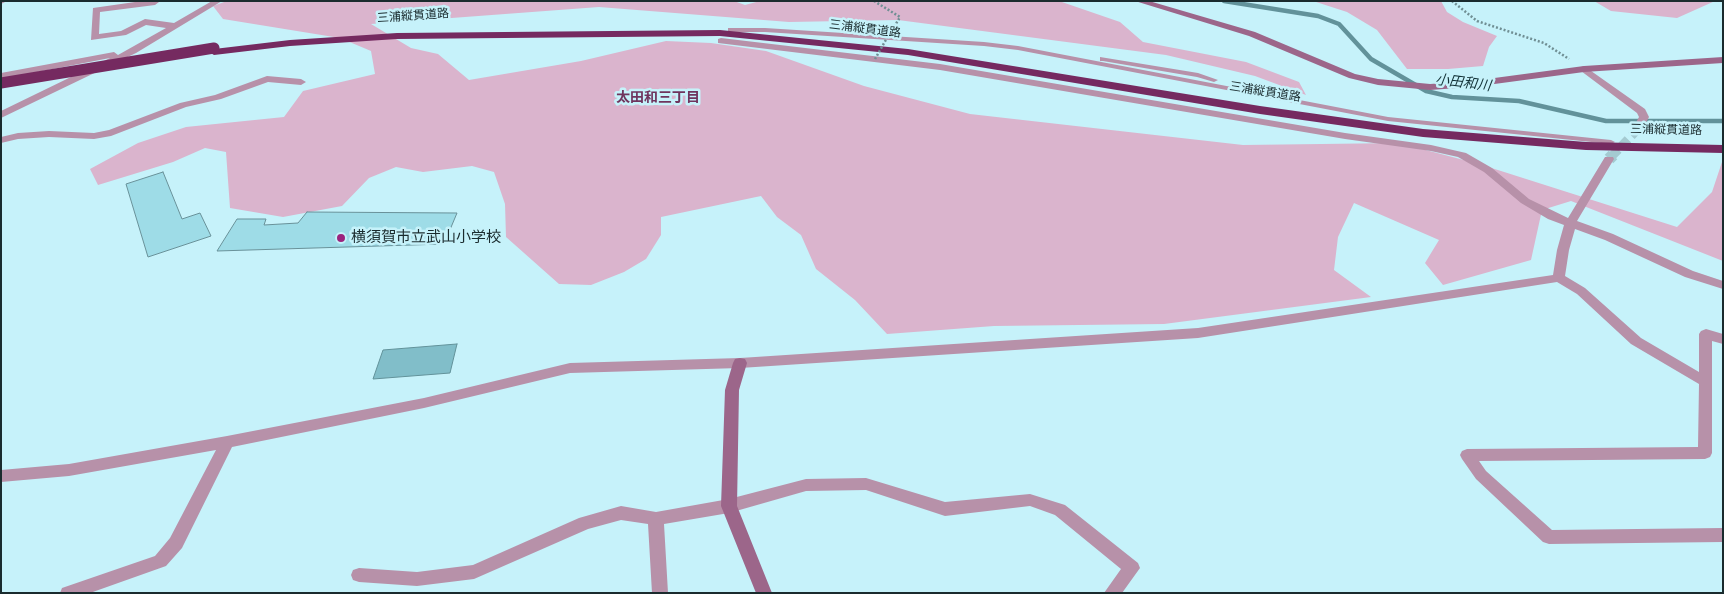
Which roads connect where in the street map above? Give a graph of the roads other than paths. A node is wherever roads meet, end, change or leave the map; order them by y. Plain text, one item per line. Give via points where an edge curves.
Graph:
1 (218, 1) edge
2 (1139, 1) edge
3 (156, 2) edge
4 (145, 22) junction
5 (174, 26) junction
6 (731, 30) junction
7 (721, 41) dead end
8 (214, 50) junction
9 (133, 52) junction
10 (1723, 60) edge
11 (1584, 69) junction
12 (1, 76) edge
13 (301, 82) dead end
14 (1, 83) edge
15 (1, 87) edge
16 (1, 115) edge
17 (1637, 130) tunnel mouth
18 (1, 140) edge
19 (1611, 142) junction
20 (1723, 144) edge
21 (1723, 149) edge
22 (1608, 159) tunnel mouth
23 (1571, 222) junction
24 (1559, 278) junction
25 (1723, 285) edge
26 (1723, 339) edge
27 (740, 363) junction
28 (1704, 381) junction
29 (227, 442) junction
30 (1, 476) edge
31 (729, 506) junction
32 (656, 519) junction
33 (1723, 534) edge
34 (359, 576) dead end
35 (68, 593) edge
36 (660, 593) edge
37 (764, 593) edge
38 (1112, 593) edge

1 - 5 street
2 - 11 street via 1252,34 1352,76 1378,82 1438,86 1472,84
3 - 4 street
3 - 4 street via 96,10 94,38 123,33
4 - 5 street
5 - 9 street
6 - 8 highway, 三浦縦貫道路 via 632,24 463,26 311,38
6 - 19 highway, 三浦縦貫道路 via 910,48 1389,124 1502,136
6 - 19 lane via 963,42 1018,48 1388,119
7 - 23 street via 950,68 1431,148 1462,156 1488,170 1525,201
8 - 14 highway, 三浦縦貫道路, bridge
8 - 15 highway, 三浦縦貫道路, bridge
8 - 21 highway, 三浦縦貫道路 via 397,36 720,33 908,52 1299,116 1441,135 1578,146
9 - 12 street
9 - 16 street
10 - 11 street
11 - 17 street via 1641,110 1644,117
13 - 18 street via 267,79 218,97 183,105 111,133 94,136 49,134
19 - 20 highway, 三浦縦貫道路
22 - 23 street
23 - 24 street
23 - 25 street via 1689,274
24 - 27 street via 1198,334
24 - 28 street via 1581,291 1636,341
26 - 28 street via 1706,334
27 - 29 street via 570,368 424,403
27 - 31 street via 732,390
28 - 33 street via 1704,452 1468,455 1481,476 1549,537
29 - 30 street via 69,470
29 - 35 street via 176,543 160,561
31 - 32 street
31 - 37 street
31 - 38 street via 806,485 866,484 945,509 1030,500 1060,510 1132,568
32 - 34 street via 621,513 585,523 474,572 417,579
32 - 36 street

